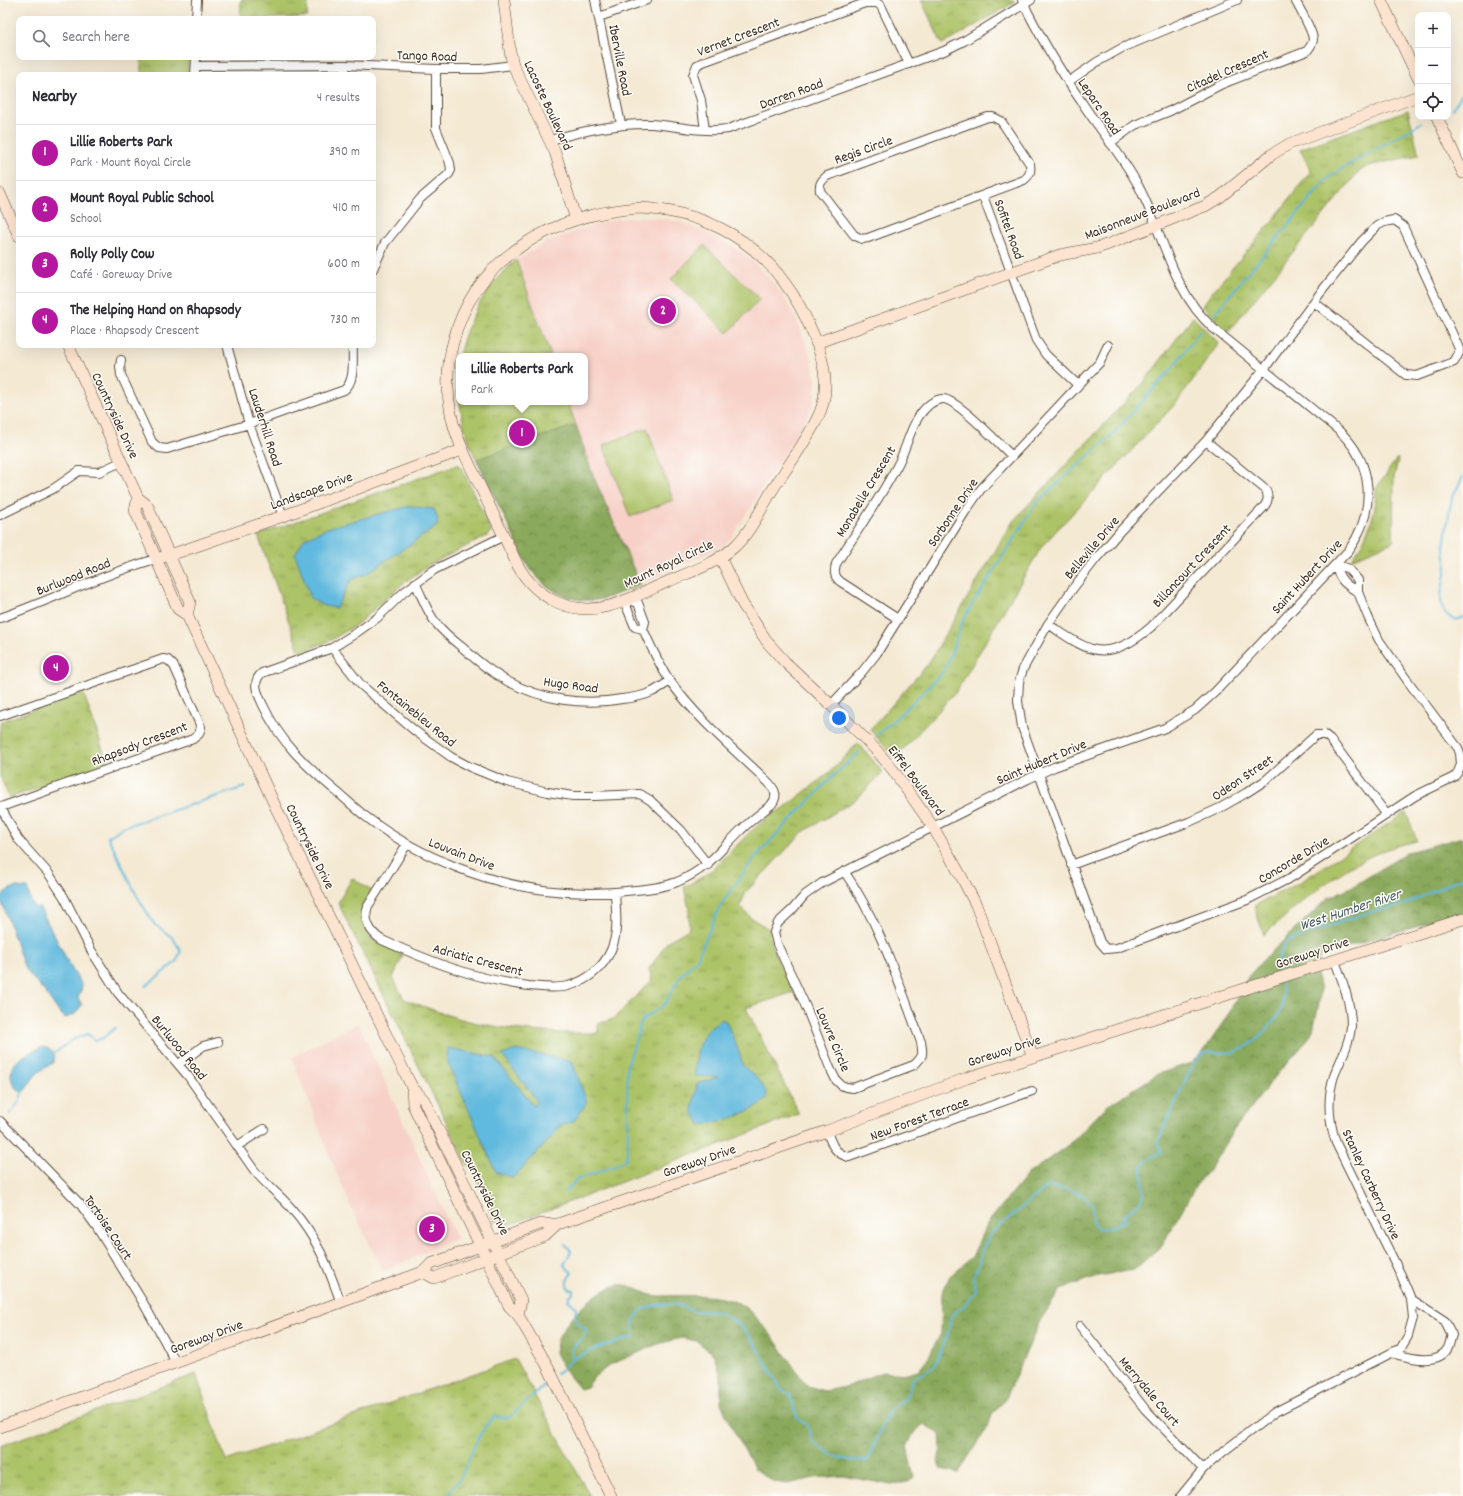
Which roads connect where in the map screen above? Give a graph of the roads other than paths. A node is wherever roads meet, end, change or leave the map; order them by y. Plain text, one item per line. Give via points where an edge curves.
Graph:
1 (197, 0) edge
2 (504, 0) edge
3 (595, 0) edge
4 (647, 0) edge
5 (1237, 0) edge
6 (1295, 0) edge
7 (1381, 0) edge
8 (1026, 1) edge
9 (196, 16) edge
10 (599, 17) junction
11 (196, 60) edge
12 (909, 64) junction
13 (345, 65) junction
14 (513, 65) junction
15 (436, 69) junction
16 (195, 71) edge
17 (345, 72) edge
18 (1415, 72) edge
19 (1068, 82) junction
20 (1415, 97) edge
21 (1438, 120) edge
22 (621, 124) junction
23 (705, 130) junction
24 (550, 140) junction
25 (1110, 143) junction
26 (1463, 172) edge
27 (0, 194) edge
28 (984, 196) junction
29 (576, 220) junction
30 (1156, 226) junction
31 (16, 229) edge
32 (376, 262) edge
33 (1011, 272) junction
34 (1314, 302) junction
35 (816, 343) junction
36 (1108, 345) dead end
37 (69, 348) edge
38 (228, 348) edge
39 (353, 348) edge
40 (121, 360) dead end
41 (1263, 370) junction
42 (1078, 385) junction
43 (249, 424) junction
44 (1206, 441) junction
45 (462, 450) junction
46 (1012, 456) junction
47 (121, 462) junction
48 (138, 498) junction
49 (0, 515) edge
50 (284, 516) junction
51 (504, 536) junction
52 (169, 555) junction
53 (720, 557) junction
54 (156, 559) junction
55 (1335, 565) junction
56 (415, 583) junction
57 (1358, 592) junction
58 (627, 599) junction
59 (187, 616) junction
60 (0, 618) edge
61 (898, 619) junction
62 (1048, 624) junction
63 (643, 630) junction
64 (332, 648) junction
65 (670, 681) junction
66 (831, 705) junction
67 (0, 716) edge
68 (1039, 774) junction
69 (0, 806) edge
70 (1387, 815) junction
71 (933, 827) junction
72 (407, 844) junction
73 (708, 865) junction
74 (1071, 865) junction
75 (844, 871) junction
76 (615, 893) junction
77 (1463, 919) edge
78 (1336, 960) junction
79 (218, 1042) dead end
80 (1033, 1057) junction
81 (179, 1064) junction
82 (412, 1087) junction
83 (1032, 1091) dead end
84 (0, 1121) edge
85 (264, 1129) dead end
86 (827, 1131) junction
87 (237, 1146) junction
88 (558, 1224) junction
89 (493, 1242) junction
90 (480, 1246) junction
91 (499, 1254) junction
92 (486, 1258) junction
93 (423, 1272) junction
94 (1411, 1299) junction
95 (341, 1303) junction
96 (518, 1315) junction
97 (1080, 1326) dead end
98 (1391, 1353) junction
99 (176, 1363) junction
100 (0, 1427) edge
101 (1203, 1470) junction
102 (611, 1496) edge
103 (1181, 1496) edge

1 - 9 street
2 - 14 street, Lacoste Boulevard
3 - 10 street, Iberville Road
4 - 10 street
5 - 19 street via 1122,48
6 - 25 street, Citadel Crescent via 1313,40 1307,51 1222,84 1139,124
7 - 18 street
8 - 12 street, Darren Road via 964,41
8 - 19 street, Leparc Road via 1044,41
10 - 22 street, Iberville Road
11 - 16 street
12 - 23 street, Darren Road via 728,129
12 - 23 street, Vernet Crescent via 881,6 877,3 865,3 697,65 693,75 701,100
13 - 15 street, Tango Road
13 - 16 street, Tango Road
13 - 17 street
14 - 15 street, Tango Road via 481,69
14 - 24 street, Lacoste Boulevard
15 - 32 street via 436,128 451,170 420,199 385,243
19 - 25 street, Leparc Road
20 - 30 street, Maisonneuve Boulevard via 1288,144 1270,155 1220,197 1205,206
21 - 26 street
22 - 23 street, Darren Road
22 - 24 street, Darren Road
24 - 29 street, Lacoste Boulevard
25 - 30 street, Leparc Road via 1140,188
27 - 31 street
28 - 28 street, Regis Circle via 1024,180 1030,175 1031,169 1001,121 993,117 827,176 821,180 819,186 823,197 849,229 862,239
28 - 33 street, Sofitel Road
29 - 35 street, Mount Royal Circle via 617,209 639,208 672,211 718,226 755,250 780,276 798,303
29 - 45 street, Mount Royal Circle via 530,240 510,254 490,272 465,308 456,331 448,375 451,414
30 - 33 street, Maisonneuve Boulevard via 1097,248 1060,255
30 - 41 street, Saint Hubert Drive via 1181,286 1199,314
33 - 35 street, Maisonneuve Boulevard
33 - 42 street, Sofitel Road via 1041,349
34 - 34 street, Belleville Drive via 1406,375 1417,376 1454,362 1459,354 1457,344 1403,226 1394,220 1384,222 1371,231
34 - 41 street, Belleville Drive
35 - 53 street, Mount Royal Circle via 824,370 822,408 743,537 735,547
36 - 42 street, Sorbonne Drive via 1100,362
37 - 47 street, Countryside Drive
38 - 43 street, Lauderhill Road
39 - 43 street via 350,384 346,388
40 - 43 street via 121,375 152,442 158,448 167,449
41 - 44 street, Belleville Drive
41 - 55 street, Saint Hubert Drive via 1344,435 1363,466 1369,495 1364,522 1354,542
42 - 46 street, Sorbonne Drive
43 - 50 street, Lauderhill Road
44 - 62 street, Belleville Drive via 1095,560
44 - 62 street, Billancourt Crescent via 1266,490 1268,498 1263,508 1151,627 1134,640 1116,648 1093,650
45 - 50 street, Landscape Drive
45 - 51 street, Mount Royal Circle
46 - 61 street, Sorbonne Drive via 972,500
46 - 61 street, Monabelle Crescent via 950,400 938,399 927,406 918,417 898,465 834,570 841,582
47 - 48 street, Countryside Drive
47 - 49 street via 99,472 79,471 53,489
48 - 52 street, Countryside Drive via 146,505
48 - 54 street, Countryside Drive via 134,510
50 - 52 street, Landscape Drive
51 - 56 street, Louvain Drive via 448,562
51 - 58 street, Mount Royal Circle via 523,575 548,598 565,606 592,609
52 - 54 street, Landscape Drive
52 - 59 street, Countryside Drive via 190,602
53 - 58 street, Mount Royal Circle
53 - 66 street, Eiffel Boulevard via 742,603 768,644
54 - 59 street, Countryside Drive via 178,609
54 - 60 street, Burlwood Road
55 - 57 street via 1339,577
55 - 57 street, Concorde Drive via 1348,568 1358,580
55 - 68 street, Saint Hubert Drive via 1195,710 1164,728
56 - 64 street, Louvain Drive via 377,618
56 - 65 street, Hugo Road via 432,618 444,632 492,672 528,690 559,699 602,702 651,693
57 - 70 street, Concorde Drive via 1379,640 1458,748 1461,758 1460,768 1454,777 1415,796
58 - 63 street, Louvain Drive via 627,608 636,627
58 - 63 street, Louvain Drive via 638,603 646,622
59 - 82 street, Countryside Drive via 283,824
61 - 66 street, Sorbonne Drive via 870,661
62 - 68 street, Belleville Drive via 1023,669 1018,692 1022,726
63 - 65 street, Louvain Drive
64 - 72 street, Louvain Drive via 262,674 256,681 257,692 277,732 304,763 370,820
64 - 73 street, Fontainebleu Road via 361,685 415,731 451,757 507,782 548,792 573,796 640,794 650,800 681,830
65 - 73 street, Louvain Drive via 700,717 775,790 775,800 771,805
66 - 71 street, Eiffel Boulevard via 877,751
67 - 69 street, Rhapsody Crescent via 163,659 174,666 201,727 199,734 192,739
68 - 71 street, Saint Hubert Drive
68 - 74 street, Concorde Drive
69 - 81 street, Burlwood Road via 21,843 49,874 61,892 91,950 118,993
70 - 74 street, Odeon Street via 1330,739 1316,735 1266,780 1220,808 1176,827
70 - 74 street, Concorde Drive via 1292,878 1247,900 1113,950 1106,949 1100,942
71 - 75 street, Louvre Circle
71 - 80 street, Eiffel Boulevard via 976,905
72 - 76 street, Louvain Drive via 458,868 510,884 554,891
72 - 76 street, Adriatic Crescent via 368,906 366,918 371,930 382,940 409,953 483,977 521,985 553,988 584,980 598,969 612,949 617,925
73 - 76 street, Louvain Drive via 676,883
75 - 75 street, Louvre Circle via 822,882 805,895 778,923 774,932 836,1080 840,1085 853,1088 914,1065 923,1053 879,933
77 - 78 street, Goreway Drive
78 - 80 street, Goreway Drive
78 - 94 street, Stanley Carberry Drive via 1349,1002 1351,1028 1334,1078 1330,1103 1331,1128
79 - 81 street via 203,1046
80 - 86 street, Goreway Drive via 967,1078
81 - 87 street, Burlwood Road
82 - 89 street, Countryside Drive via 424,1100
82 - 90 street, Countryside Drive via 413,1105
83 - 86 street, New Forest Terrace via 849,1157 843,1156 834,1147
84 - 99 street, Tortoise Court via 80,1204 141,1299
85 - 87 street
86 - 88 street, Goreway Drive
87 - 95 street, Burlwood Road via 263,1182 290,1206 311,1234 327,1263
88 - 89 street, Goreway Drive via 540,1224
88 - 91 street, Goreway Drive via 545,1236
89 - 90 street, Goreway Drive
89 - 91 street, Countryside Drive
90 - 92 street, Countryside Drive
90 - 93 street, Goreway Drive via 431,1264
91 - 92 street, Goreway Drive
91 - 96 street, Countryside Drive via 521,1300
92 - 93 street, Goreway Drive via 434,1278
92 - 96 street, Countryside Drive via 509,1306
93 - 95 street, Goreway Drive
94 - 98 street, Stanley Carberry Drive via 1413,1318 1408,1336 1401,1348
94 - 98 street via 1445,1322 1452,1336 1448,1349 1436,1358 1420,1360
95 - 99 street, Goreway Drive
96 - 102 street, Countryside Drive via 547,1365
97 - 101 street, Merrydale Court via 1145,1409
98 - 101 street, Stanley Carberry Drive via 1275,1412
99 - 100 street, Goreway Drive
101 - 103 street, Stanley Carberry Drive

